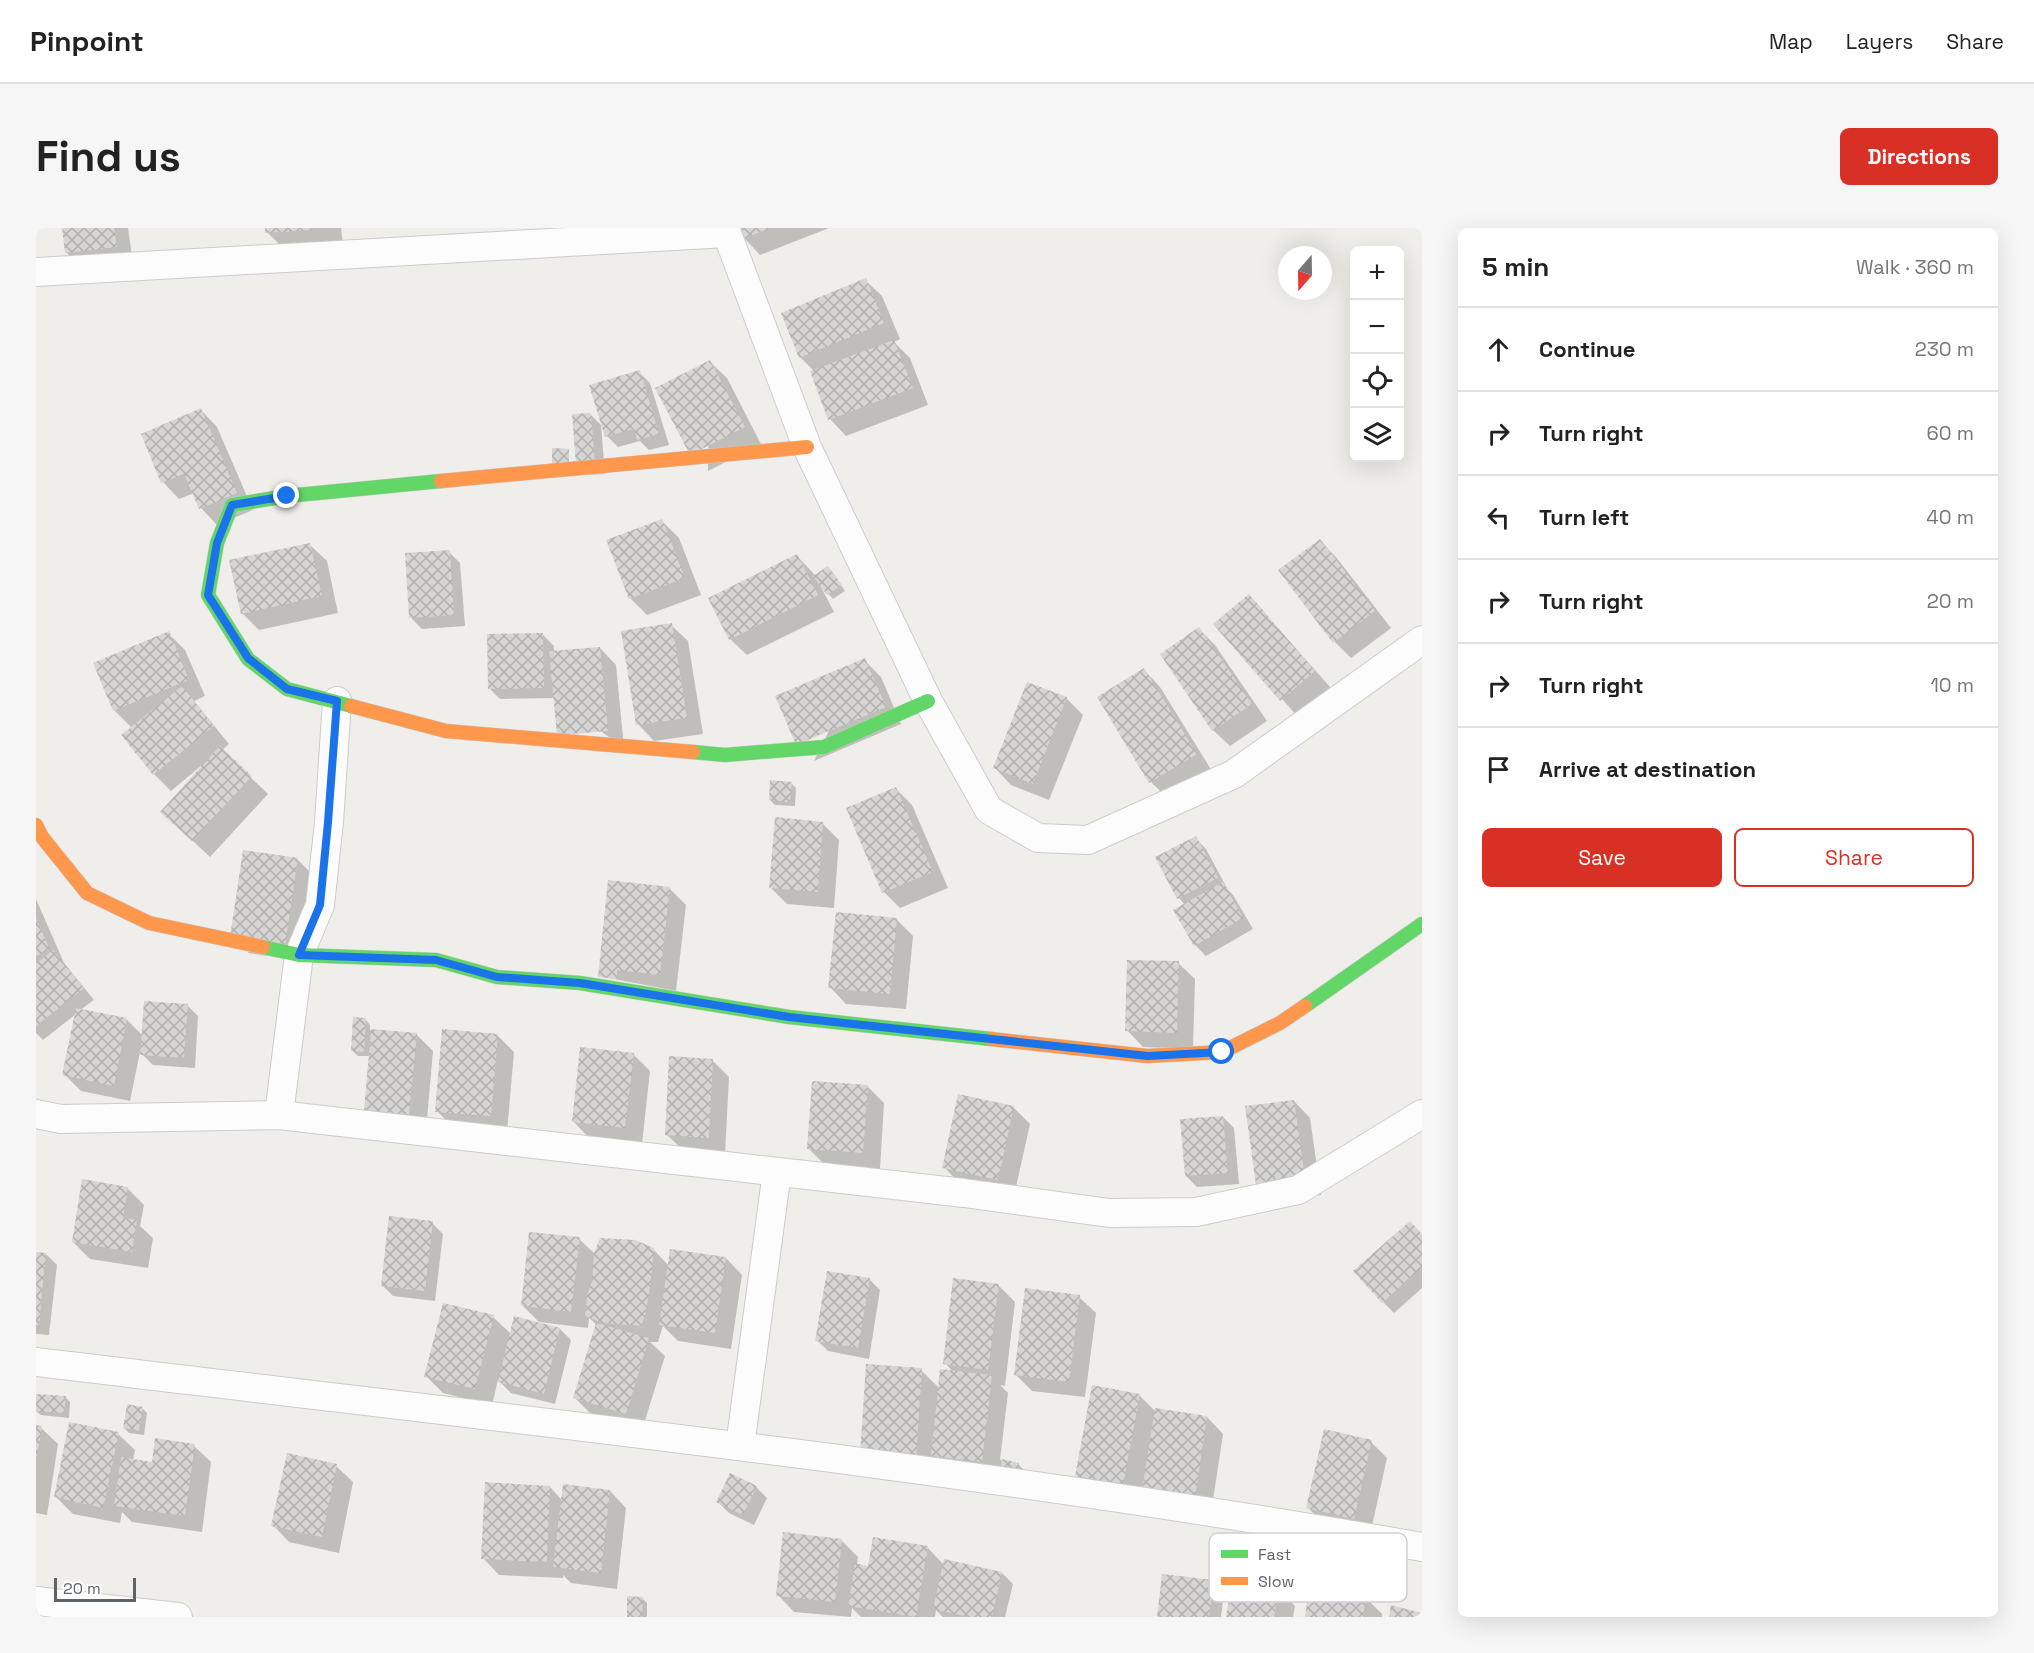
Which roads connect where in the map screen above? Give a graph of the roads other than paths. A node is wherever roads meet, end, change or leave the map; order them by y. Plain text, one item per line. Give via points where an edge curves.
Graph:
1 (726, 231) edge
2 (36, 272) edge
3 (807, 447) junction
4 (1422, 640) edge
5 (337, 701) junction
6 (928, 701) junction
7 (36, 825) edge
8 (1422, 924) edge
9 (299, 955) junction
10 (36, 1114) edge
11 (279, 1115) junction
12 (1417, 1127) edge
13 (777, 1172) junction
14 (36, 1362) edge
15 (740, 1446) junction
16 (1344, 1533) edge
17 (1407, 1544) edge
18 (1422, 1547) edge
19 (41, 1606) edge
20 (178, 1617) edge

1 - 2 street
1 - 3 street
3 - 5 street via 287,496 232,505 217,543 208,595 256,665 287,689
3 - 6 street
4 - 6 street via 1234,774 1088,840 1038,838 988,810
5 - 6 street via 446,731 725,755 824,747
5 - 9 street via 320,905
7 - 9 street via 87,893 149,923
8 - 9 street via 1280,1023 1222,1052 1148,1056 789,1017 580,983 497,977 436,960
9 - 11 street
10 - 11 street via 61,1119
11 - 13 street
12 - 13 street via 1298,1190 1196,1212 1109,1213
13 - 15 street
14 - 15 street
15 - 16 street via 1243,1515
17 - 18 street
19 - 20 street

